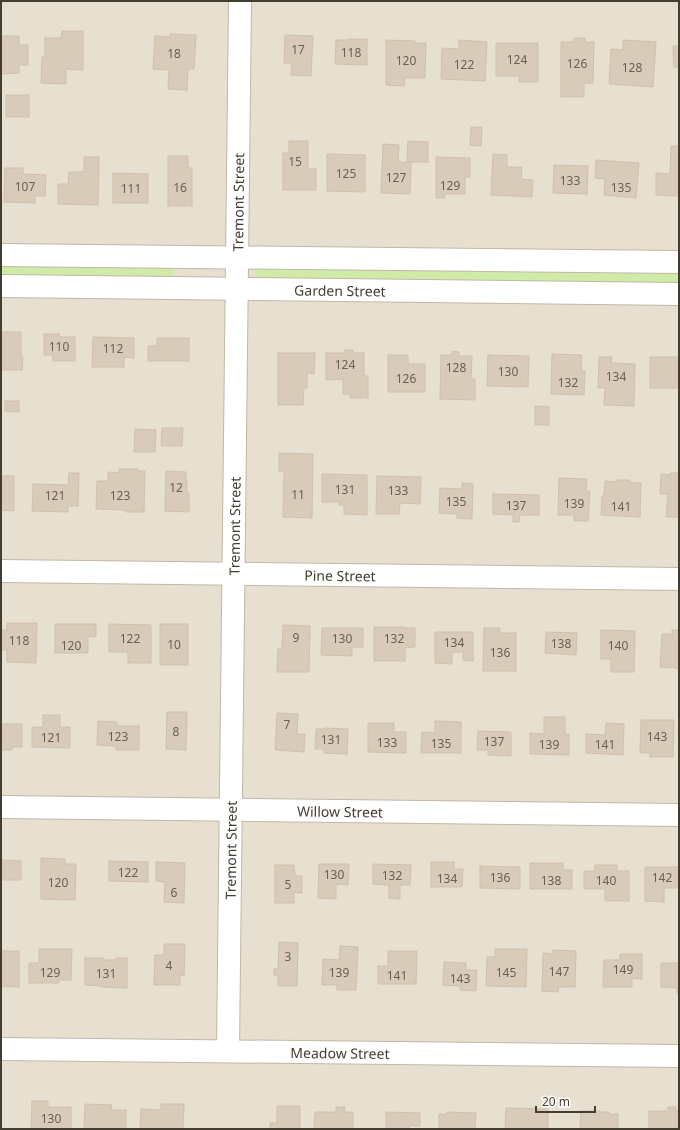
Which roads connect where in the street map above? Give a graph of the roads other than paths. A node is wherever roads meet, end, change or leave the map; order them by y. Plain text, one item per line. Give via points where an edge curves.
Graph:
1 (240, 1) edge
2 (1, 255) edge
3 (238, 258) junction
4 (588, 262) junction
5 (679, 262) edge
6 (1, 286) edge
7 (237, 288) junction
8 (589, 292) junction
9 (679, 294) edge
10 (1, 571) edge
11 (234, 574) junction
12 (679, 579) edge
13 (1, 807) edge
14 (231, 810) junction
15 (679, 815) edge
16 (1, 1049) edge
17 (228, 1051) junction
18 (679, 1056) edge

1 - 3 street, Tremont Street
2 - 3 street
3 - 4 street
3 - 7 street, Tremont Street
4 - 5 street
4 - 8 street
6 - 7 street, Garden Street
7 - 8 street, Garden Street
7 - 11 street, Tremont Street
8 - 9 street, Garden Street
10 - 11 street, Pine Street
11 - 12 street, Pine Street
11 - 14 street, Tremont Street
13 - 14 street, Willow Street
14 - 15 street, Willow Street
14 - 17 street, Tremont Street
16 - 17 street, Meadow Street
17 - 18 street, Meadow Street

